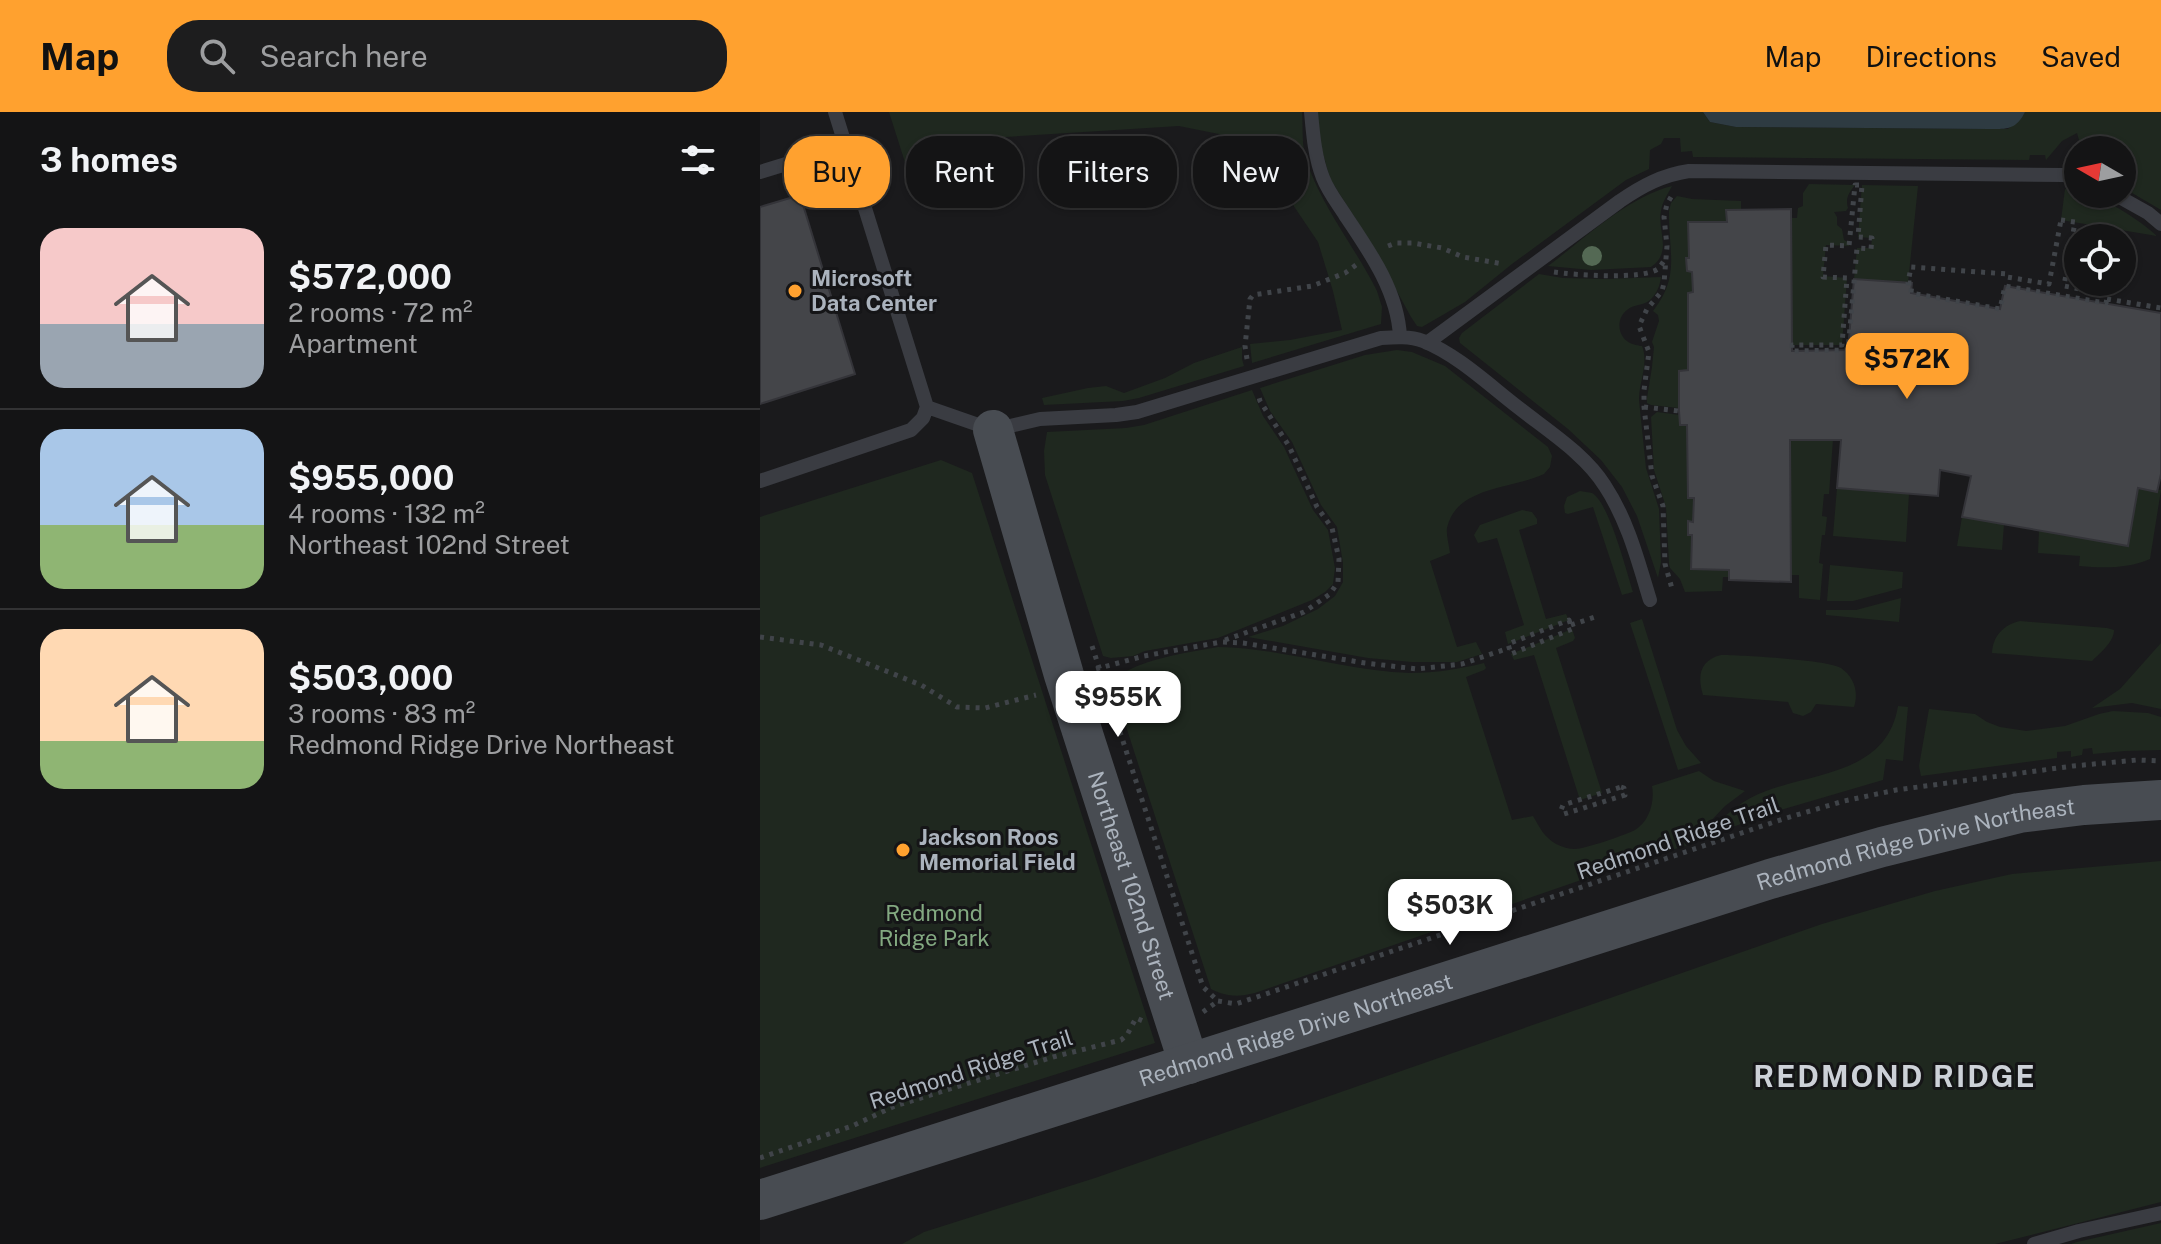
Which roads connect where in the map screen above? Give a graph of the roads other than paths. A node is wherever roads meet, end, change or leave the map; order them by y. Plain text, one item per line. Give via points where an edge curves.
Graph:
1 (835, 112) edge
2 (1311, 112) edge
3 (842, 136) edge
4 (784, 165) edge
5 (760, 172) edge
6 (2064, 175) edge
7 (2136, 206) edge
8 (864, 208) edge
9 (2161, 224) edge
10 (1400, 337) junction
11 (1427, 343) junction
12 (927, 407) junction
13 (993, 430) junction
14 (760, 481) edge
15 (1650, 600) dead end
16 (2161, 800) edge
17 (1189, 1064) junction
18 (760, 1200) edge
19 (2161, 1213) edge
20 (2034, 1244) edge

1 - 3 lane
2 - 10 lane via 1323,180 1371,255 1396,308
4 - 5 lane
6 - 11 lane via 1674,174 1620,201
7 - 9 lane
8 - 12 lane
10 - 11 lane
10 - 13 lane via 1381,338 1137,412 1040,419
11 - 15 lane via 1473,373 1591,468 1623,519
12 - 13 lane
12 - 14 lane via 911,430
13 - 17 street, Northeast 102nd Street via 1066,680
16 - 17 street, Redmond Ridge Drive Northeast via 2019,813 1882,847
17 - 18 street, Redmond Ridge Drive Northeast
19 - 20 lane

